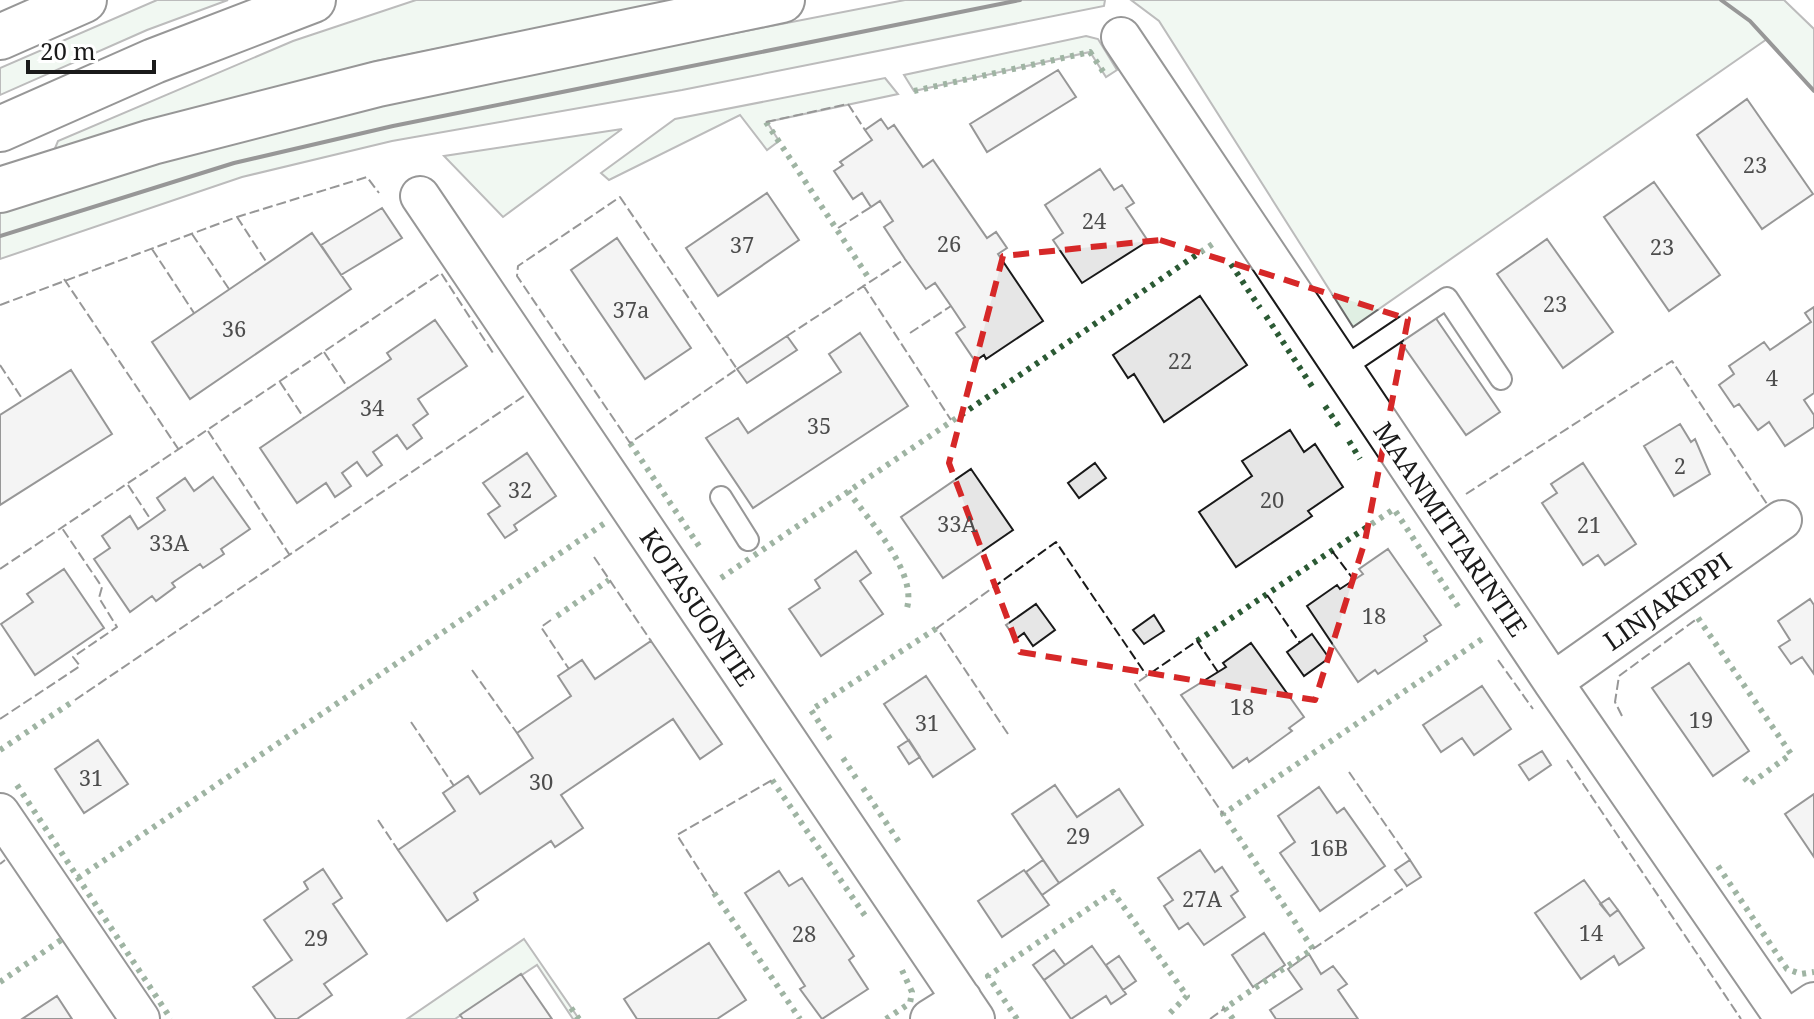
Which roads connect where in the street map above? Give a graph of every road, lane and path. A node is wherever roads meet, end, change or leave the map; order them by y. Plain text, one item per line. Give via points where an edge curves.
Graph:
1 (84, 0) edge
2 (313, 0) edge
3 (782, 0) edge
4 (0, 37) edge
5 (1121, 37) dead end
6 (0, 129) edge
7 (0, 190) edge
8 (420, 196) dead end
9 (1343, 368) junction
10 (1501, 379) dead end
11 (721, 497) dead end
12 (1782, 520) dead end
13 (748, 540) dead end
14 (1553, 682) junction
15 (0, 813) edge
16 (1814, 1002) edge
17 (968, 1009) edge
18 (140, 1019) edge
19 (930, 1019) edge
20 (1787, 1019) edge

1 - 4 highway
2 - 6 highway via 154,61
3 - 7 highway via 378,84 152,142
5 - 9 street, MAANMITTARINTIE
8 - 17 street, KOTASUONTIE
9 - 10 lane via 1447,298
9 - 14 street, MAANMITTARINTIE
11 - 13 lane
12 - 14 street, LINJAKEPPI
14 - 20 street, MAANMITTARINTIE
15 - 18 street
16 - 20 street
17 - 19 street

